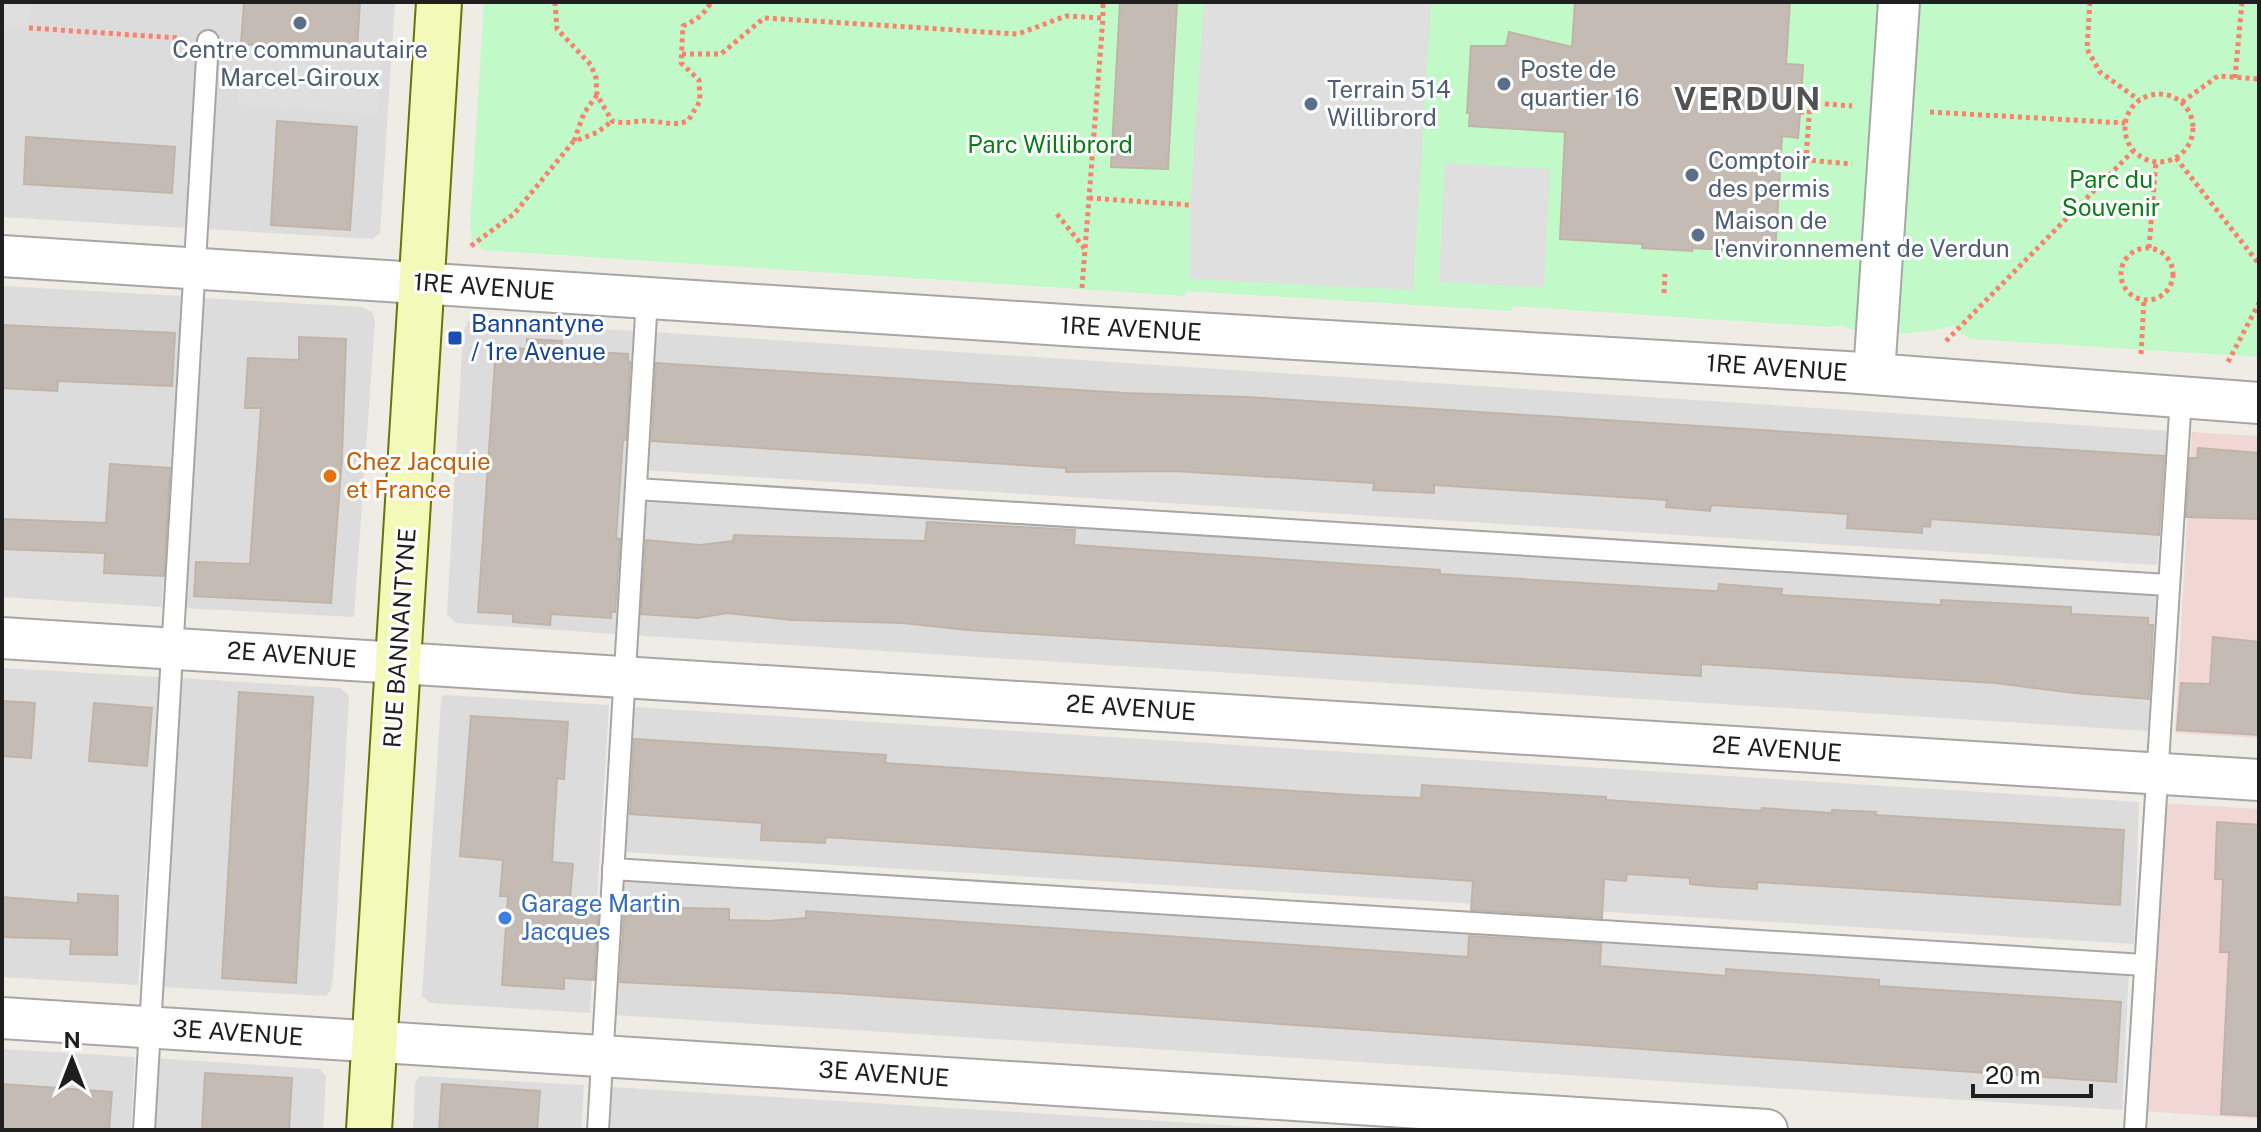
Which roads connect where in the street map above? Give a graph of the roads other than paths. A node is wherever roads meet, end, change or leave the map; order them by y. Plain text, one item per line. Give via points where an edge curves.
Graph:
1 (439, 2) edge
2 (1899, 2) edge
3 (208, 41) road end
4 (2, 256) edge
5 (195, 267) junction
6 (422, 283) junction
7 (647, 298) junction
8 (1874, 374) junction
9 (2181, 397) junction
10 (2259, 403) edge
11 (636, 489) junction
12 (2168, 585) junction
13 (2, 638) edge
14 (172, 647) junction
15 (399, 662) junction
16 (627, 676) junction
17 (2158, 773) junction
18 (2259, 780) edge
19 (613, 869) junction
20 (2144, 965) junction
21 (2, 1018) edge
22 (151, 1027) junction
23 (374, 1043) junction
24 (603, 1056) junction
25 (144, 1130) edge
26 (369, 1130) edge
27 (598, 1130) edge
28 (1767, 1130) edge
29 (2135, 1130) edge

1 - 6 street, RUE BANNANTYNE
2 - 8 street
3 - 5 lane
4 - 5 street, 1RE AVENUE
5 - 6 street, 1RE AVENUE
5 - 14 lane
6 - 7 street, 1RE AVENUE
6 - 15 street, RUE BANNANTYNE
7 - 8 street, 1RE AVENUE
7 - 11 lane
8 - 9 street, 1RE AVENUE
9 - 10 street, 1RE AVENUE
9 - 12 lane
11 - 12 lane
11 - 16 lane
12 - 17 lane
13 - 14 street, 2E AVENUE
14 - 15 street, 2E AVENUE
14 - 22 lane
15 - 16 street, 2E AVENUE
15 - 23 street, RUE BANNANTYNE
16 - 17 street, 2E AVENUE
16 - 19 lane
17 - 18 street, 2E AVENUE
17 - 20 lane
19 - 20 lane
19 - 24 lane
20 - 29 lane
21 - 22 street, 3E AVENUE
22 - 23 street, 3E AVENUE
22 - 25 lane
23 - 24 street, 3E AVENUE
23 - 26 street, RUE BANNANTYNE
24 - 27 lane
24 - 28 street, 3E AVENUE

